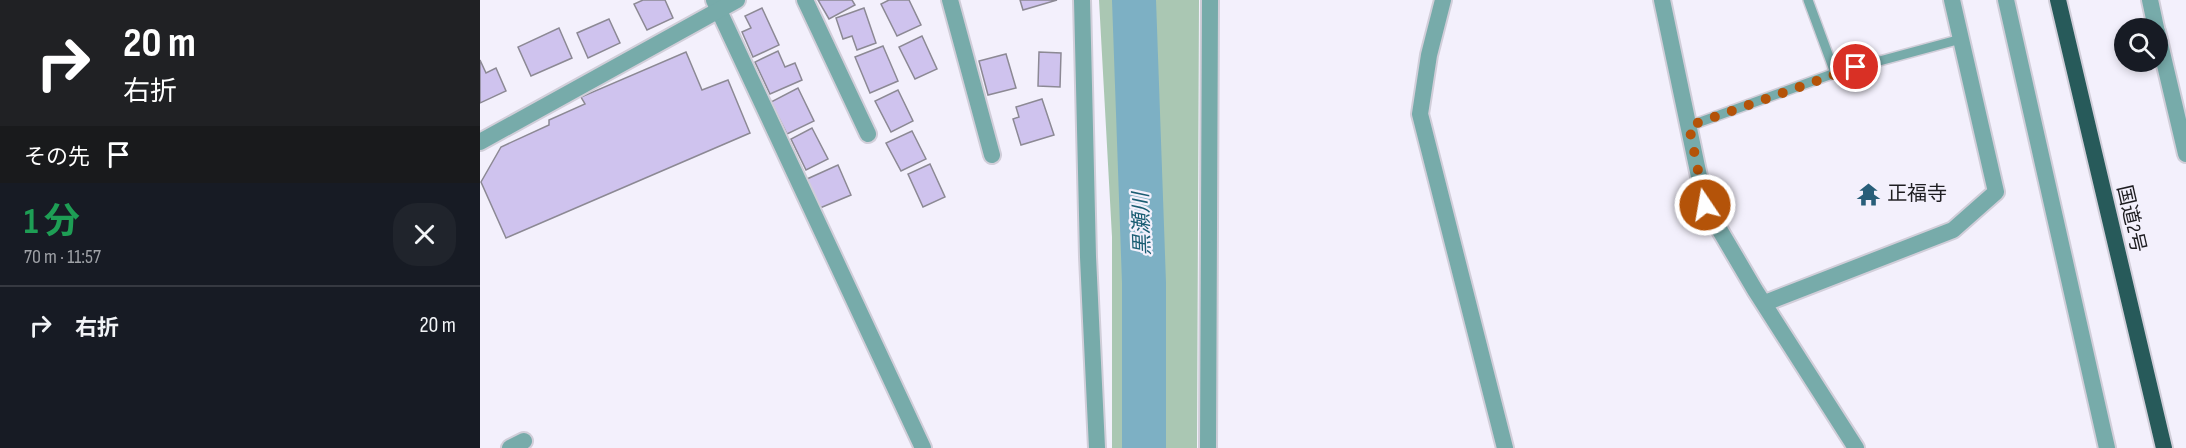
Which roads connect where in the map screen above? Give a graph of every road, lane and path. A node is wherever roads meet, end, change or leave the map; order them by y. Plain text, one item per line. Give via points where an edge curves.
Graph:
1 (737, 0) edge
2 (806, 0) edge
3 (950, 0) edge
4 (1082, 0) edge
5 (1210, 0) edge
6 (1443, 0) edge
7 (1662, 0) edge
8 (1808, 0) edge
9 (1952, 0) edge
10 (2006, 0) edge
11 (2058, 0) edge
12 (2150, 0) edge
13 (716, 5) edge
14 (2154, 18) edge
15 (1961, 39) junction
16 (2167, 72) edge
17 (1835, 73) junction
18 (1689, 126) junction
19 (868, 134) dead end
20 (480, 141) edge
21 (2186, 154) edge
22 (992, 156) dead end
23 (1766, 303) junction
24 (923, 448) edge
25 (1097, 448) edge
26 (1208, 448) edge
27 (1505, 448) edge
28 (1856, 448) edge
29 (2107, 448) edge
30 (2164, 448) edge

1 - 13 street
2 - 19 street
3 - 22 street
4 - 25 street
5 - 26 street
6 - 27 street via 1420,114
7 - 18 street
8 - 17 lane
9 - 15 street
10 - 29 street
11 - 30 highway, 国道2号
12 - 14 street
13 - 20 street
13 - 24 street
15 - 17 lane
15 - 23 street via 1996,192 1953,230
16 - 21 street
17 - 18 lane
18 - 23 street via 1705,205
23 - 28 street

